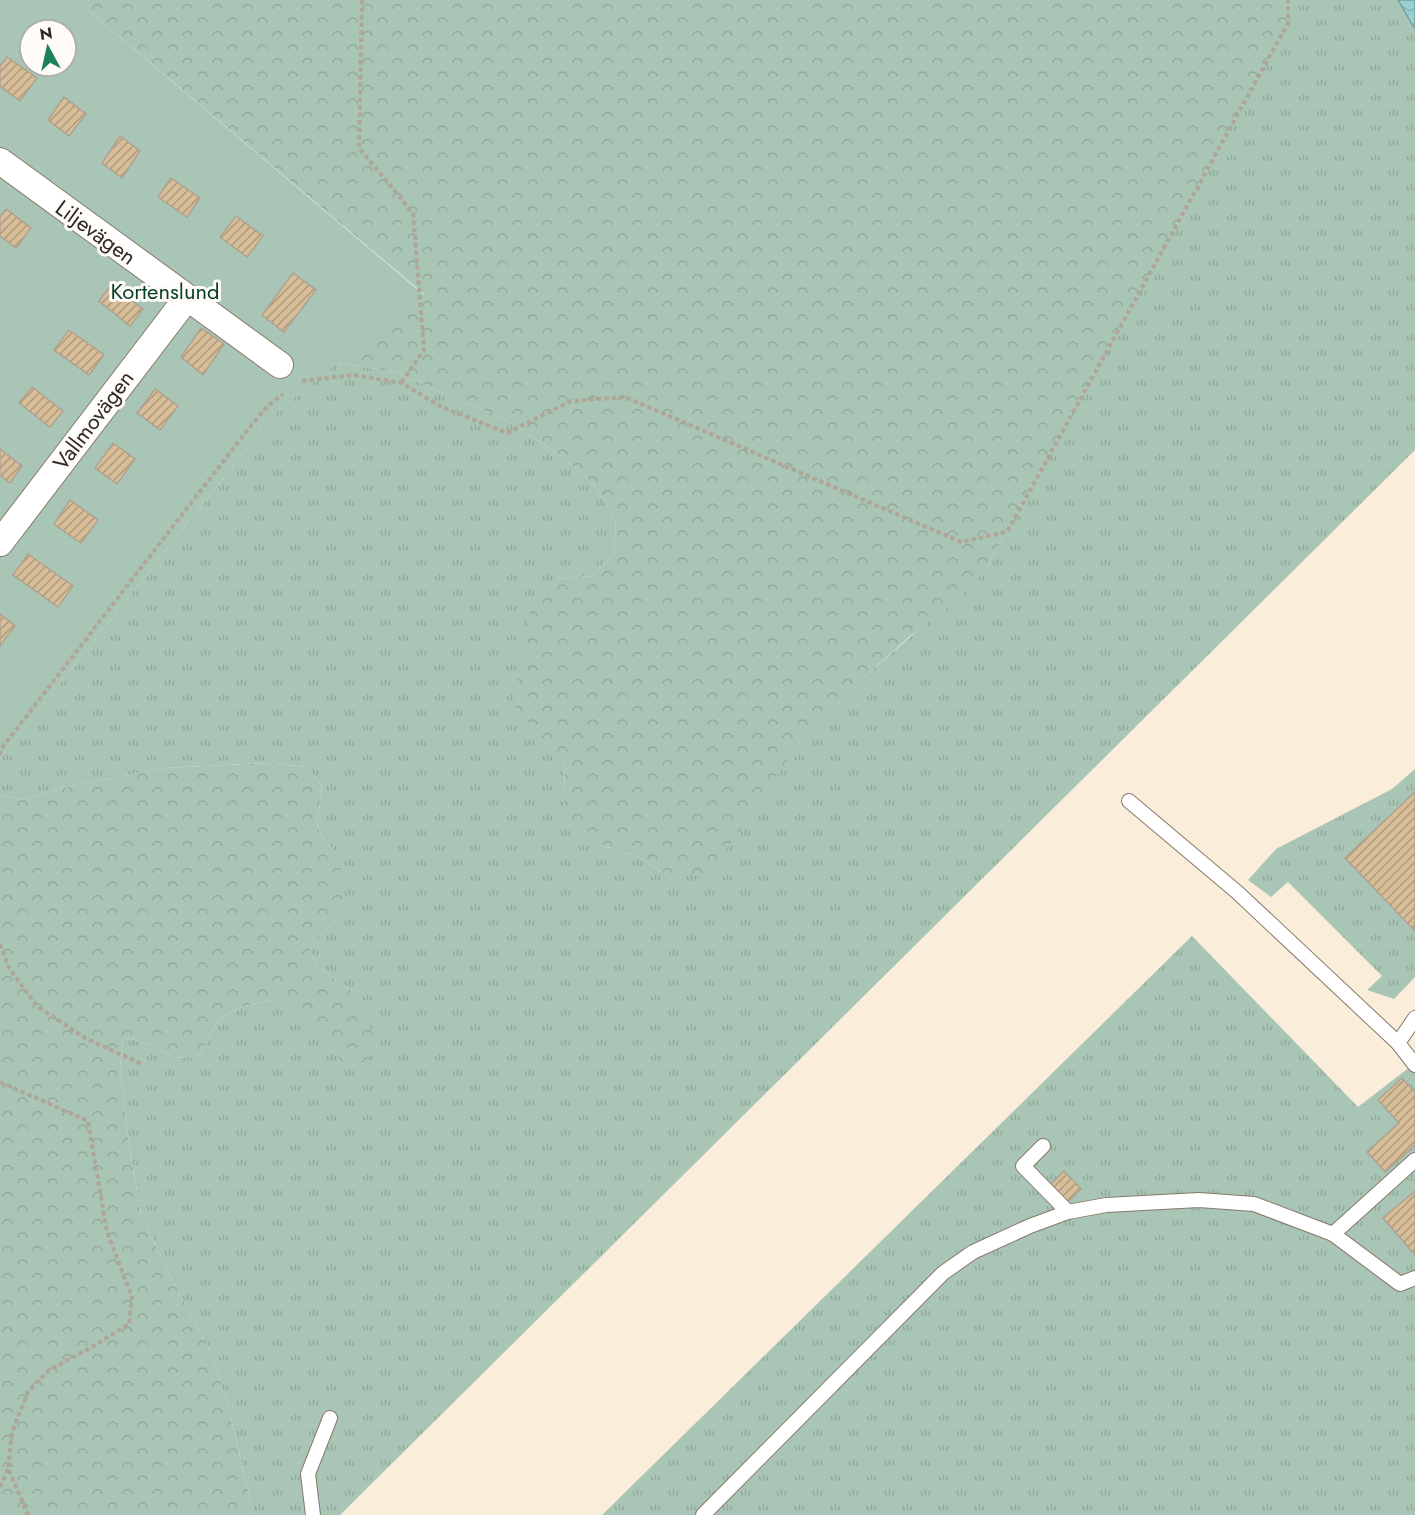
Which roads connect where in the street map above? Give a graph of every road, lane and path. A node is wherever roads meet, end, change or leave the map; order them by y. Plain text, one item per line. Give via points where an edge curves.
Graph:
1 (362, 0) edge
2 (1288, 0) edge
3 (0, 161) edge
4 (187, 298) junction
5 (280, 365) dead end
6 (402, 383) junction
7 (0, 543) edge
8 (0, 751) edge
9 (1129, 801) dead end
10 (0, 944) edge
11 (1415, 1018) edge
12 (1398, 1043) junction
13 (142, 1064) dead end
14 (1415, 1065) edge
15 (0, 1082) edge
16 (1043, 1146) dead end
17 (1415, 1160) edge
18 (1068, 1212) junction
19 (1333, 1234) junction
20 (1415, 1278) edge
21 (330, 1418) dead end
22 (8, 1468) junction
23 (0, 1487) edge
24 (28, 1515) edge
25 (313, 1515) edge
26 (702, 1515) edge

1 - 6 path via 359,148 413,213 424,350
2 - 6 path via 1288,23 1006,532 962,542 625,397 571,401 507,433 442,407
3 - 4 street, Liljevägen
4 - 5 street, Liljevägen
4 - 7 street, Vallmovägen
6 - 8 path via 354,375 302,381 268,406
9 - 12 lane via 1237,892
10 - 13 path via 9,968 37,1006 85,1038
11 - 12 lane
12 - 14 lane
15 - 22 path via 88,1121 107,1232 132,1297 129,1324 49,1370 28,1392 12,1432
16 - 18 lane via 1023,1166
17 - 19 lane
18 - 19 lane via 1144,1202 1254,1204
18 - 26 lane via 973,1252 943,1272
19 - 20 lane via 1400,1284
21 - 25 lane via 308,1474
22 - 23 path
22 - 24 path

